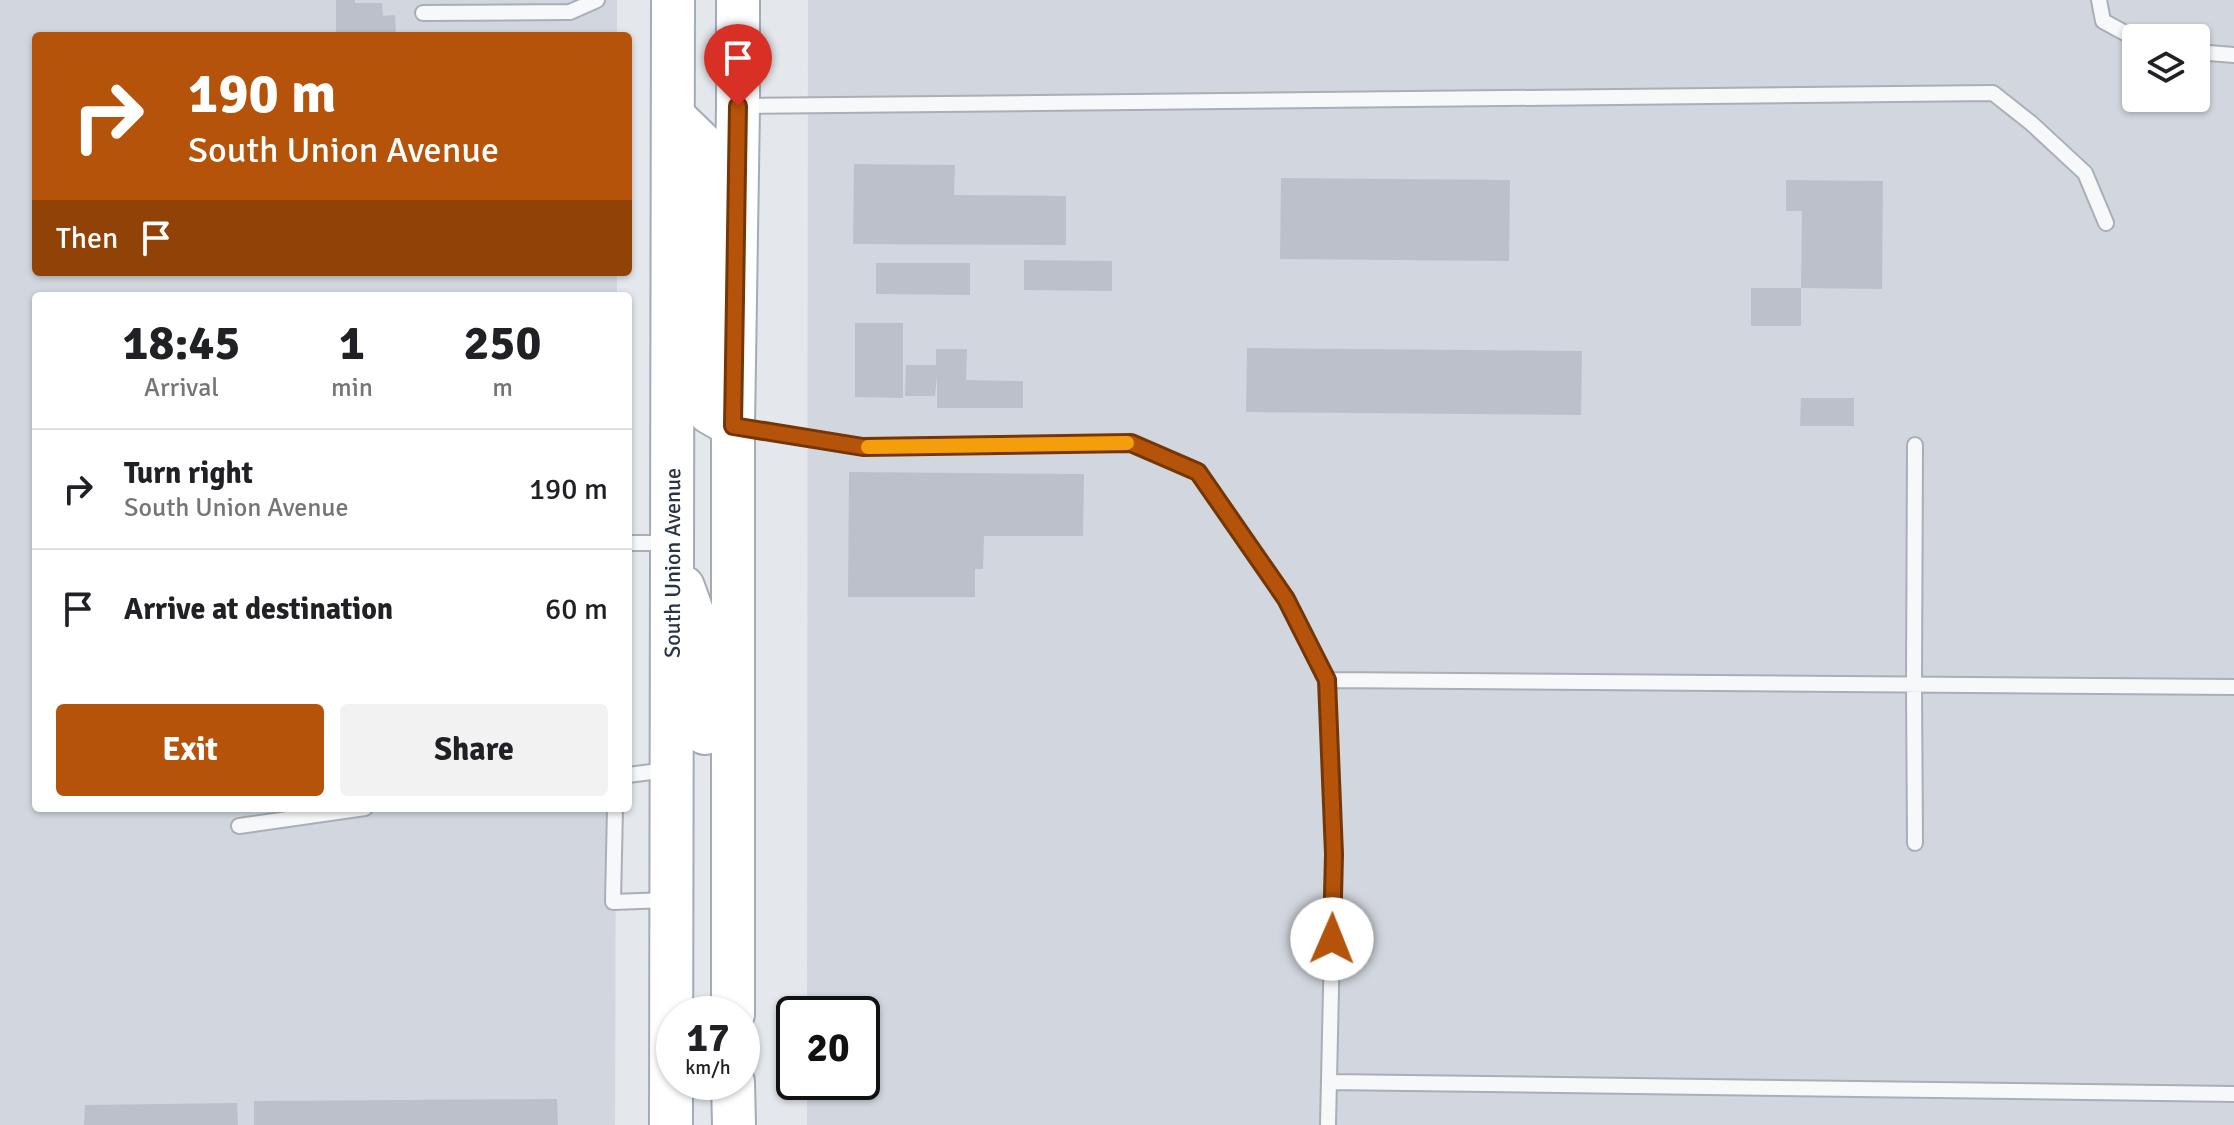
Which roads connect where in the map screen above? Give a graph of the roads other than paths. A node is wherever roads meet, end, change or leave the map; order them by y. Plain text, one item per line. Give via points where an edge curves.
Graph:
1 (597, 0) edge
2 (673, 0) edge
3 (738, 0) edge
4 (2099, 0) edge
5 (423, 13) dead end
6 (2122, 31) edge
7 (2210, 53) edge
8 (2234, 55) edge
9 (738, 106) junction
10 (673, 116) junction
11 (2106, 223) dead end
12 (733, 426) junction
13 (1915, 445) dead end
14 (632, 544) edge
15 (672, 550) junction
16 (1327, 680) junction
17 (1914, 685) junction
18 (2234, 687) edge
19 (672, 770) junction
20 (632, 775) edge
21 (337, 812) edge
22 (615, 812) edge
23 (239, 826) dead end
24 (1915, 843) dead end
25 (671, 899) junction
26 (732, 912) junction
27 (733, 996) edge
28 (1329, 1082) junction
29 (2234, 1094) edge
30 (733, 1100) edge
31 (671, 1125) edge
32 (734, 1125) edge
33 (1328, 1125) edge

1 - 5 lane via 570,12
2 - 10 main road, South Union Avenue
3 - 9 main road
4 - 6 lane via 2103,21
7 - 8 lane
9 - 11 lane via 1993,93 2085,173
9 - 12 main road
10 - 12 main road via 705,147 703,393 709,412
10 - 15 main road, South Union Avenue
12 - 16 lane via 863,447 1131,443 1198,472 1286,599
12 - 26 main road
13 - 17 lane
14 - 15 lane
15 - 19 main road, South Union Avenue
15 - 26 main road via 703,642 707,860
16 - 17 lane
16 - 28 lane via 1334,854
17 - 18 lane
17 - 24 lane
19 - 20 lane
19 - 25 main road, South Union Avenue
21 - 23 lane
22 - 25 lane via 613,902
25 - 31 main road, South Union Avenue
26 - 27 main road
28 - 29 lane
28 - 33 lane
30 - 32 main road

